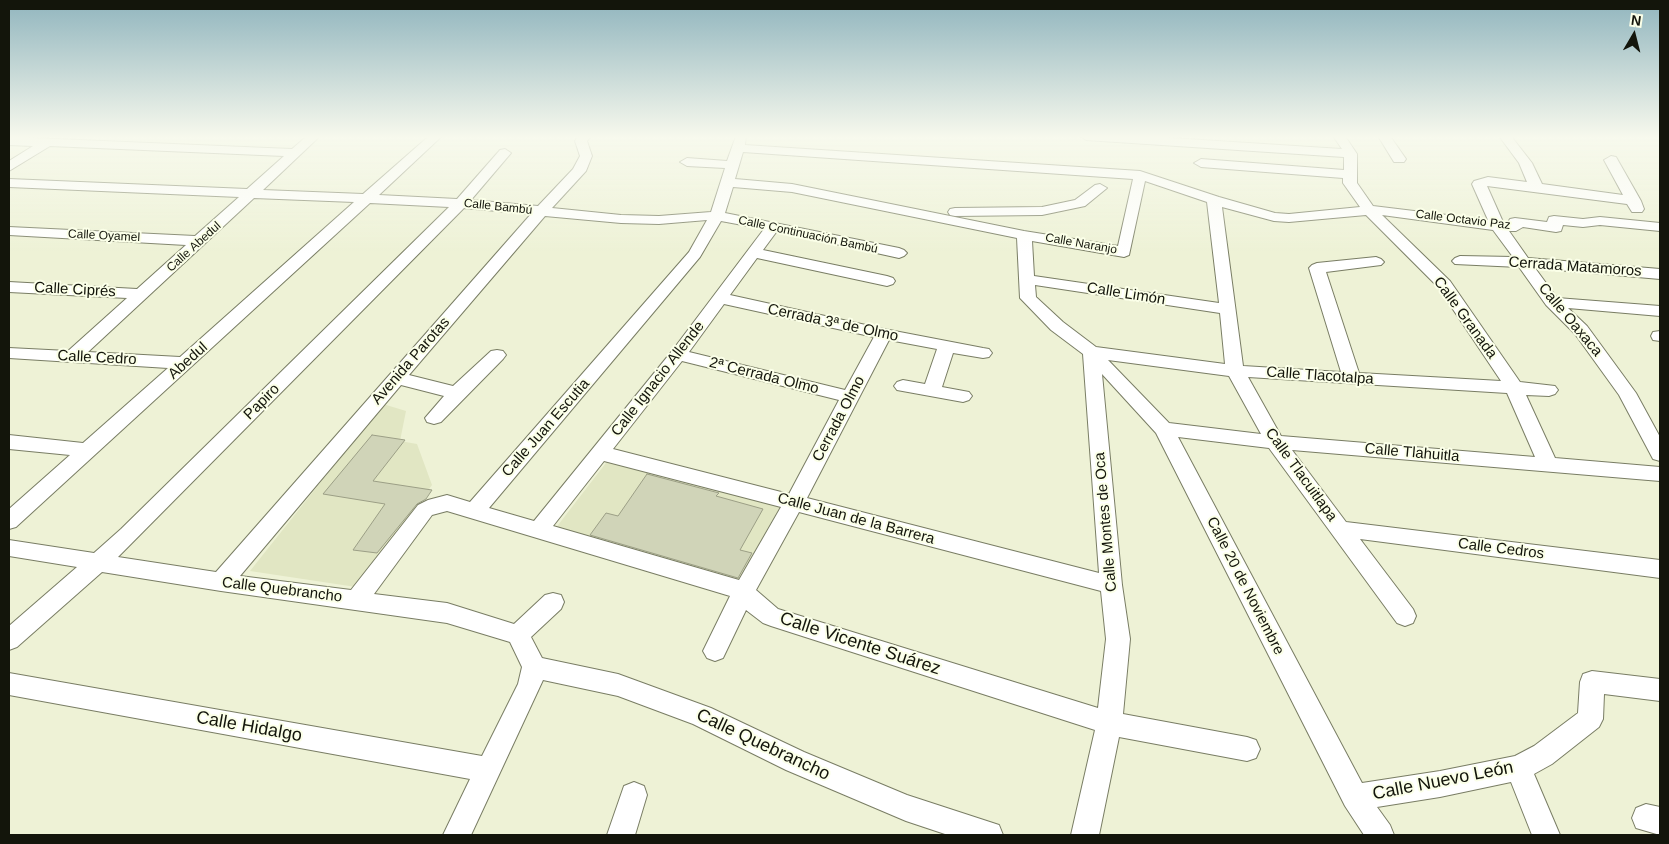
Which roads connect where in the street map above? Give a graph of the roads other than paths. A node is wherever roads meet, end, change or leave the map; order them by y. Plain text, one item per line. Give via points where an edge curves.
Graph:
1 (272, 175) edge
2 (393, 175) edge
3 (485, 175) edge
4 (575, 175) edge
5 (730, 175) edge
6 (1140, 175) edge
7 (1141, 175) edge
8 (1349, 175) edge
9 (1531, 175) edge
10 (1620, 175) edge
11 (9, 183) edge
12 (728, 183) junction
13 (1536, 187) junction
14 (1100, 188) dead end
15 (252, 194) junction
16 (367, 199) junction
17 (1214, 200) junction
18 (1634, 201) junction
19 (461, 203) junction
20 (1369, 210) junction
21 (541, 211) junction
22 (920, 212) junction
23 (717, 216) junction
24 (773, 226) junction
25 (1498, 226) junction
26 (1645, 226) junction
27 (1660, 227) edge
28 (9, 231) edge
29 (1024, 235) junction
30 (200, 241) junction
31 (755, 252) junction
32 (899, 253) dead end
33 (1460, 261) dead end
34 (1376, 262) dead end
35 (1522, 262) junction
36 (1660, 274) edge
37 (1026, 279) junction
38 (887, 281) dead end
39 (9, 287) edge
40 (141, 294) junction
41 (720, 298) junction
42 (1552, 302) junction
43 (1226, 309) junction
44 (1660, 312) edge
45 (884, 334) junction
46 (946, 347) junction
47 (1091, 352) junction
48 (9, 353) edge
49 (983, 353) dead end
50 (678, 355) junction
51 (73, 356) junction
52 (497, 356) dead end
53 (186, 363) junction
54 (1235, 371) junction
55 (396, 378) junction
56 (1352, 379) junction
57 (902, 386) dead end
58 (1512, 386) junction
59 (1549, 390) dead end
60 (932, 391) junction
61 (457, 393) junction
62 (963, 396) dead end
63 (850, 397) junction
64 (434, 418) dead end
65 (1164, 429) junction
66 (9, 442) edge
67 (1275, 442) junction
68 (88, 450) junction
69 (601, 453) junction
70 (1660, 454) edge
71 (1548, 465) junction
72 (1660, 474) edge
73 (794, 503) junction
74 (475, 510) junction
75 (9, 522) edge
76 (539, 529) junction
77 (1341, 529) junction
78 (9, 548) edge
79 (96, 563) junction
80 (1660, 569) edge
81 (221, 582) junction
82 (1111, 585) junction
83 (744, 591) junction
84 (357, 599) junction
85 (553, 602) dead end
86 (1405, 616) dead end
87 (518, 635) junction
88 (9, 640) edge
89 (715, 651) dead end
90 (534, 667) junction
91 (9, 684) edge
92 (1660, 690) edge
93 (1109, 723) junction
94 (1247, 749) dead end
95 (1518, 768) junction
96 (489, 770) junction
97 (634, 794) dead end
98 (1355, 797) junction
99 (456, 835) edge
100 (621, 835) edge
101 (989, 835) edge
102 (1085, 835) edge
103 (1380, 835) edge
104 (1546, 835) edge

1 - 15 street, Calle Abedul
2 - 16 street, Abedul
3 - 19 street, Papiro
4 - 21 street, Avenida Parotas
5 - 12 street, Calle Juan Escutia
6 - 29 street, Calle Naranjo via 1124,252
7 - 17 street
8 - 20 street, Calle Granada via 1350,183
9 - 13 street
10 - 18 street
11 - 15 street, Calle Bambú
12 - 22 street, Calle Naranjo via 792,188
12 - 23 street, Calle Juan Escutia
13 - 18 street
13 - 25 street, Calle Oaxaca via 1488,181 1479,184
14 - 22 street via 1080,202 1042,212
15 - 16 street, Calle Bambú
15 - 30 street, Calle Abedul
16 - 19 street, Calle Bambú
16 - 53 street, Abedul
17 - 20 street via 1274,217 1289,218
17 - 43 street, Calle Tlacuitlapa
18 - 26 street
19 - 21 street, Calle Bambú
19 - 79 street, Papiro via 129,535
20 - 25 street, Calle Octavio Paz
20 - 58 street, Calle Granada via 1444,284
21 - 23 street, Calle Bambú via 659,220
21 - 55 street, Avenida Parotas
22 - 29 street, Calle Naranjo
23 - 24 street, Calle Continuación Bambú
23 - 74 street, Calle Juan Escutia via 695,254
24 - 31 street, Calle Ignacio Allende
24 - 32 street, Calle Continuación Bambú
25 - 26 street, Calle Octavio Paz via 1516,227 1515,222 1556,228 1554,220
25 - 35 street, Calle Oaxaca
26 - 27 street, Calle Octavio Paz
28 - 30 street, Calle Oyamel
29 - 37 street
30 - 40 street, Calle Abedul
31 - 38 street
31 - 41 street, Calle Ignacio Allende
33 - 35 street, Cerrada Matamoros
34 - 56 street via 1317,268
35 - 36 street, Cerrada Matamoros
35 - 42 street, Calle Oaxaca
37 - 43 street, Calle Limón
37 - 47 street via 1028,298
39 - 40 street, Calle Ciprés
40 - 51 street, Calle Abedul
41 - 45 street, Cerrada 3ª de Olmo
41 - 50 street, Calle Ignacio Allende
42 - 44 street
42 - 70 street, Calle Oaxaca via 1581,330 1627,393
43 - 54 street, Calle Tlacuitlapa
45 - 46 street, Cerrada 3ª de Olmo
45 - 63 street, Cerrada Olmo
46 - 49 street, Cerrada 3ª de Olmo
46 - 60 street
47 - 54 street, Calle Tlacotalpa
47 - 65 street, Calle 20 de Noviembre
47 - 82 street, Calle Montes de Oca
48 - 51 street, Calle Cedro
50 - 63 street, 2ª Cerrada Olmo
50 - 69 street, Calle Ignacio Allende
51 - 53 street, Calle Cedro
52 - 61 street
53 - 68 street, Abedul
54 - 56 street, Calle Tlacotalpa
54 - 67 street, Calle Tlacuitlapa
55 - 61 street
55 - 81 street, Avenida Parotas
56 - 58 street, Calle Tlacotalpa
57 - 60 street
58 - 59 street, Calle Tlacotalpa
58 - 71 street, Calle Granada
60 - 62 street
61 - 64 street
63 - 73 street, Cerrada Olmo
65 - 67 street, Calle Tlahuitla
65 - 98 street, Calle 20 de Noviembre
66 - 68 street
67 - 71 street, Calle Tlahuitla
67 - 77 street, Calle Tlacuitlapa
68 - 75 street, Abedul
69 - 73 street, Calle Juan de la Barrera
69 - 76 street, Calle Ignacio Allende
71 - 72 street, Calle Tlahuitla
73 - 82 street, Calle Juan de la Barrera
73 - 83 street, Cerrada Olmo
74 - 76 street, Calle Vicente Suárez
74 - 84 street via 446,503 425,510
76 - 83 street, Calle Vicente Suárez
77 - 80 street, Calle Cedros
77 - 86 street, Calle Tlacuitlapa
78 - 79 street, Calle Quebrancho
79 - 81 street, Calle Quebrancho
79 - 88 street, Papiro
81 - 84 street, Calle Quebrancho
82 - 93 street, Calle Montes de Oca via 1118,639
83 - 89 street, Cerrada Olmo
83 - 93 street, Calle Vicente Suárez via 771,616
84 - 87 street, Calle Quebrancho via 448,613
85 - 87 street
87 - 90 street
90 - 96 street via 530,684
90 - 101 street, Calle Quebrancho via 618,685 702,716 795,761 906,808
91 - 96 street, Calle Hidalgo
92 - 95 street, Calle Nuevo León via 1592,682 1590,719 1543,755
93 - 94 street, Calle Vicente Suárez
93 - 102 street, Calle Montes de Oca
95 - 98 street, Calle Nuevo León
95 - 104 street
96 - 99 street
97 - 100 street
98 - 103 street, Calle 20 de Noviembre

